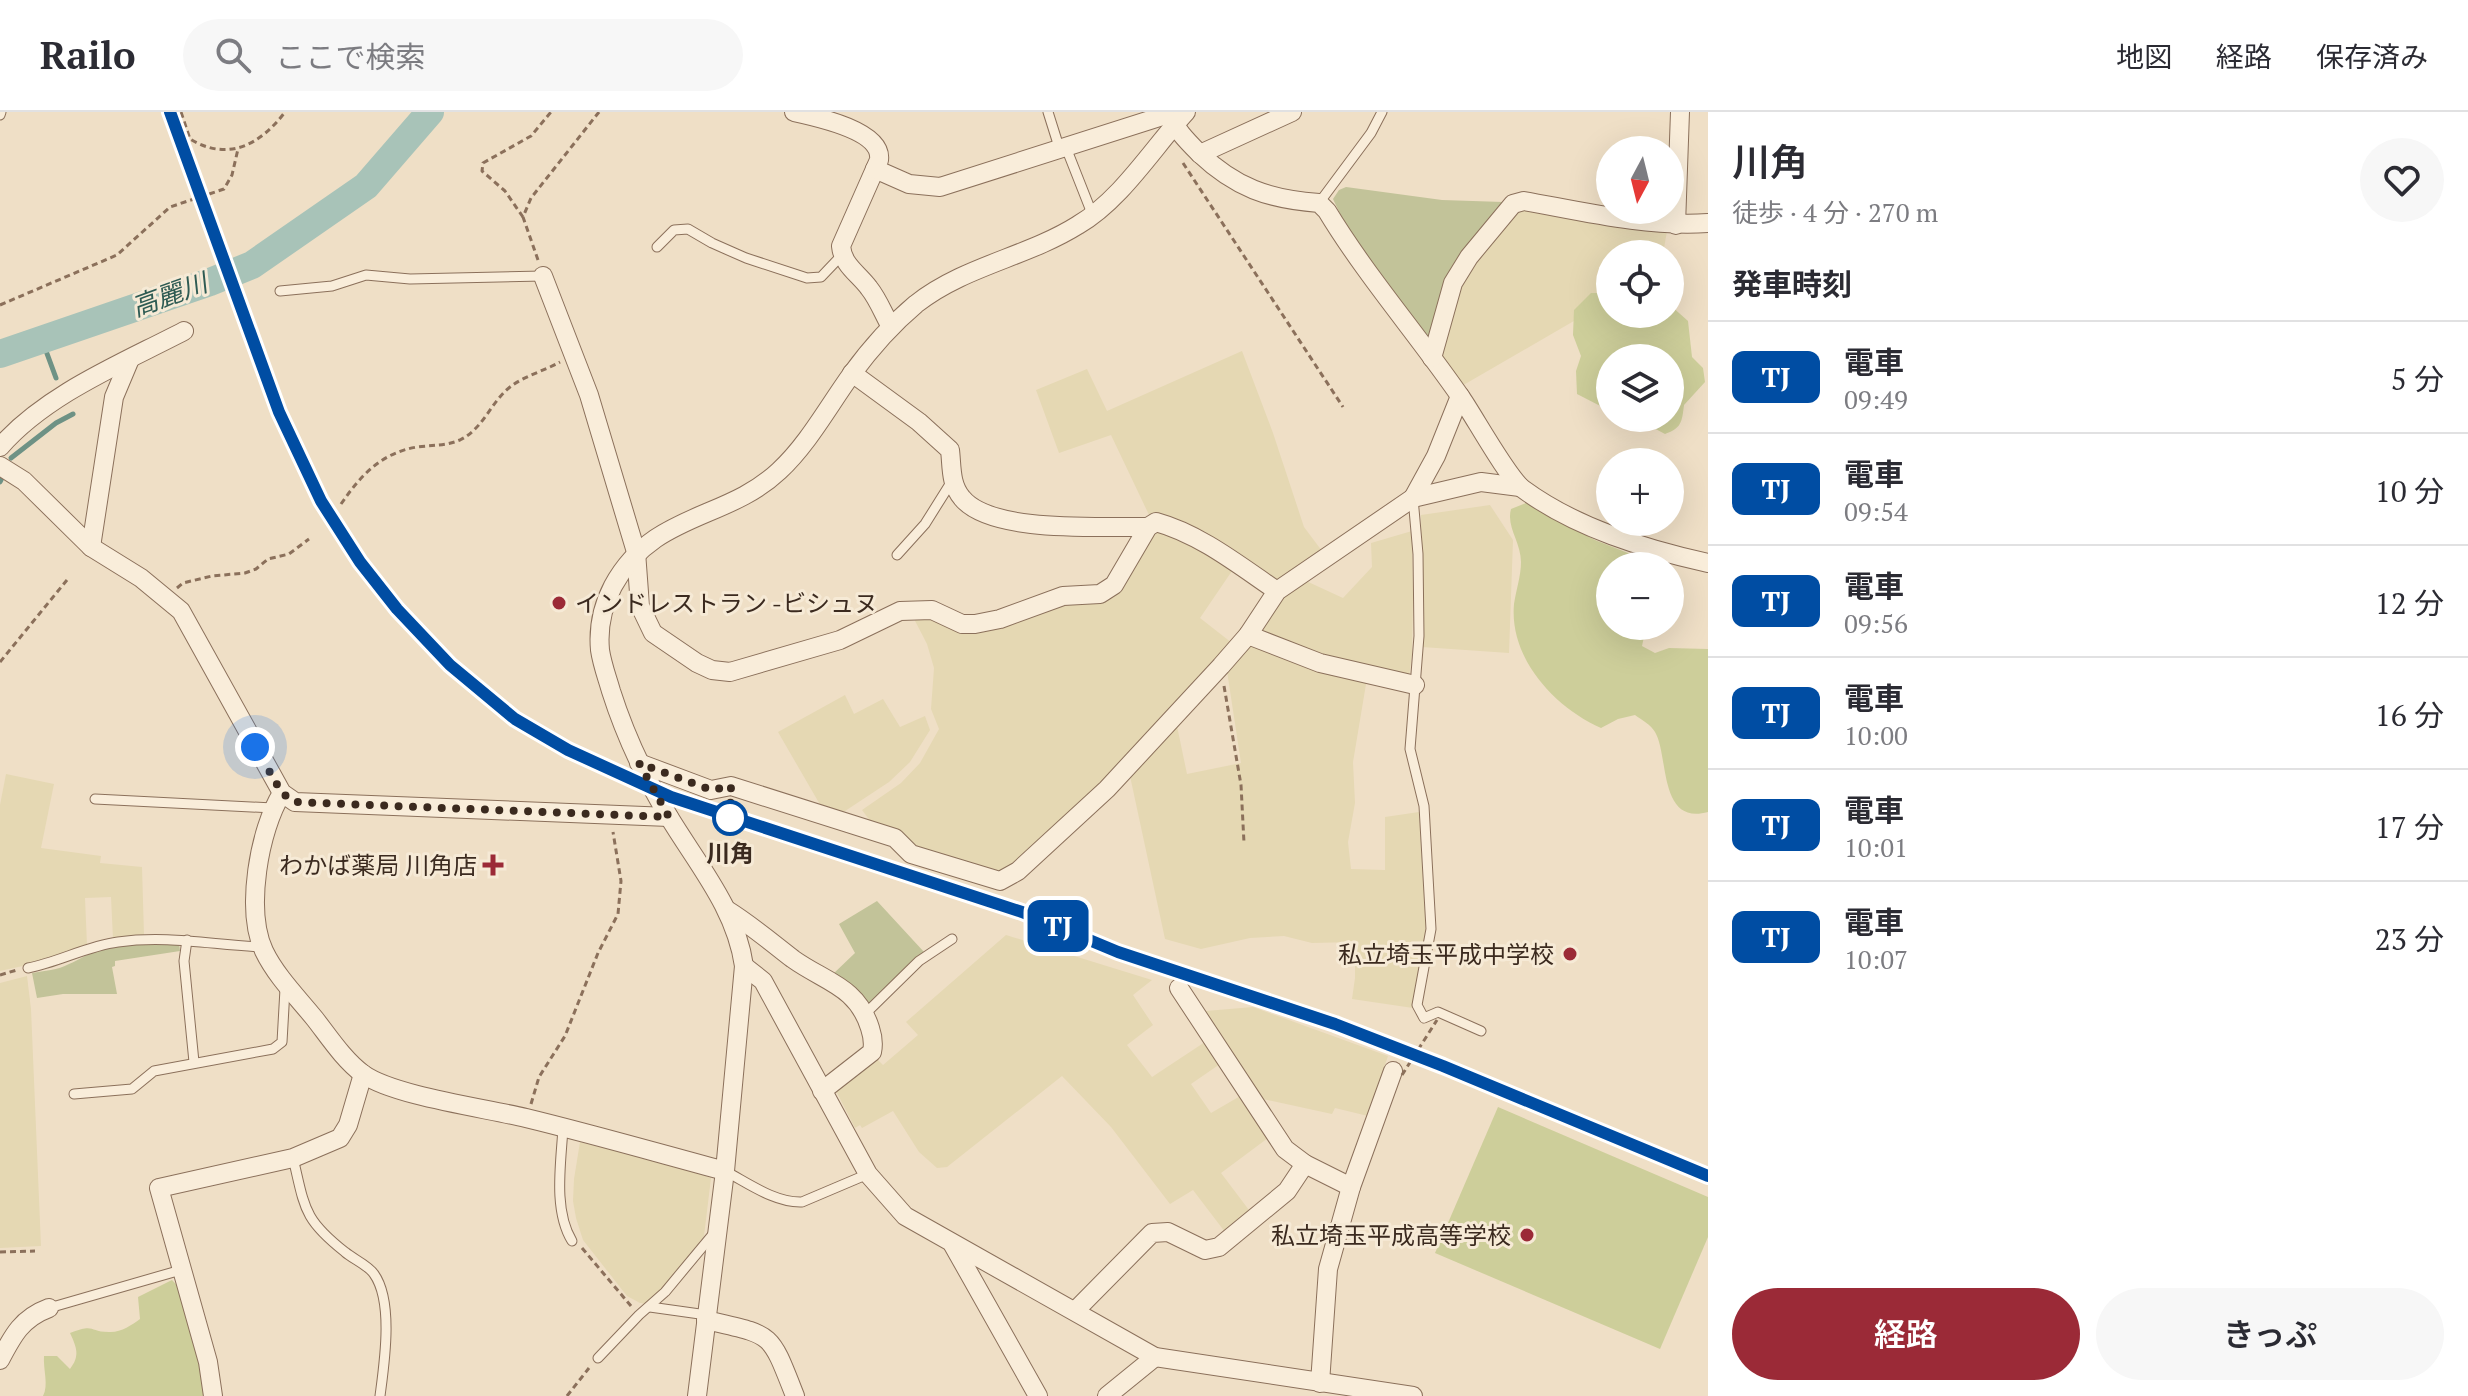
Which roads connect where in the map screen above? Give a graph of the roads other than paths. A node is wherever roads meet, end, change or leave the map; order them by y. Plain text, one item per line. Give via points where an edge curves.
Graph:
1 (794, 112) edge
2 (1048, 112) edge
3 (1292, 112) edge
4 (1382, 112) edge
5 (1680, 112) edge
6 (1175, 116) edge
7 (1272, 116) edge
8 (1062, 146) junction
9 (1191, 158) junction
10 (875, 169) junction
11 (1319, 203) junction
12 (1093, 216) junction
13 (1708, 223) edge
14 (1676, 225) junction
15 (657, 247) dead end
16 (842, 255) junction
17 (543, 276) joint
18 (280, 291) dead end
19 (891, 327) junction
20 (184, 331) dead end
21 (1432, 358) junction
22 (130, 359) junction
23 (852, 373) junction
24 (1460, 396) junction
25 (0, 447) edge
26 (0, 466) edge
27 (953, 481) junction
28 (1520, 487) junction
29 (1413, 498) junction
30 (1148, 527) junction
31 (91, 547) junction
32 (636, 552) junction
33 (897, 555) dead end
34 (1708, 563) edge
35 (1277, 591) junction
36 (1248, 635) junction
37 (1415, 685) junction
38 (639, 763) junction
39 (95, 799) dead end
40 (278, 801) junction
41 (669, 817) junction
42 (727, 910) junction
43 (952, 939) dead end
44 (187, 940) junction
45 (262, 947) junction
46 (744, 966) junction
47 (28, 968) road end
48 (285, 981) junction
49 (1179, 988) dead end
50 (865, 1014) junction
51 (1481, 1031) dead end
52 (194, 1062) junction
53 (1398, 1073) road end
54 (363, 1074) junction
55 (822, 1091) junction
56 (74, 1094) dead end
57 (563, 1128) junction
58 (293, 1158) junction
59 (1305, 1164) junction
60 (725, 1171) junction
61 (868, 1174) junction
62 (1351, 1187) junction
63 (717, 1230) junction
64 (572, 1241) road end
65 (952, 1244) junction
66 (181, 1270) junction
67 (650, 1307) junction
68 (49, 1308) joint
69 (1075, 1311) junction
70 (706, 1317) junction
71 (1155, 1357) junction
72 (598, 1358) road end
73 (0, 1360) edge
74 (1320, 1383) junction
75 (213, 1396) edge
76 (380, 1396) edge
77 (697, 1396) edge
78 (795, 1396) edge
79 (1038, 1396) edge
80 (1107, 1396) edge
81 (1413, 1396) edge

1 - 10 street via 874,142 880,152
2 - 8 lane
3 - 7 street
4 - 11 lane
5 - 14 street
6 - 8 street
6 - 9 street
6 - 12 street
7 - 9 street
8 - 10 street via 940,187 909,184
8 - 12 lane
9 - 11 street via 1238,184 1290,201
10 - 16 street via 841,246
11 - 21 street
12 - 19 street via 1051,240 951,282
13 - 14 street
14 - 21 street via 1524,201 1513,204 1453,283
15 - 16 lane via 674,230 688,229 746,258 807,278 821,277
16 - 19 street via 870,289
17 - 18 lane via 366,275 332,286
17 - 32 street via 589,395
19 - 23 street
20 - 22 street
21 - 24 street
22 - 25 street via 91,376
22 - 31 street via 114,397
23 - 27 street via 950,450
23 - 32 street via 777,473
24 - 28 street
24 - 29 street
26 - 31 street via 24,481
27 - 30 street via 961,498 978,511 1017,523
27 - 33 lane
28 - 29 street via 1481,482
28 - 34 street via 1610,534
29 - 35 street
29 - 37 lane via 1419,636
30 - 32 street via 1114,585 1100,594 1063,596 975,624 962,624 932,610 900,611 840,640 730,672 697,663 653,633 640,606
30 - 35 street via 1156,522 1177,530
31 - 40 street via 181,611
32 - 38 street via 603,611 600,650 622,727
35 - 36 street
36 - 37 street via 1320,663
36 - 38 street via 1107,789 1018,871 1000,881 911,854 895,838 731,786 711,790
37 - 51 lane via 1410,749 1424,806 1431,929 1417,1005 1424,1018 1438,1012
38 - 41 street
39 - 40 lane
40 - 41 street
40 - 45 street via 255,886
41 - 42 street
42 - 46 street
42 - 50 street via 794,960 851,993
43 - 50 lane via 919,961
44 - 45 lane
44 - 47 lane via 117,942
44 - 52 lane via 184,961
45 - 48 street
46 - 55 street via 763,981
46 - 60 street
48 - 52 lane via 282,1042 273,1049
48 - 54 street
49 - 59 street via 1276,1137
50 - 55 street via 872,1052
52 - 56 lane via 154,1071 132,1089
53 - 62 street
54 - 57 street via 387,1086
54 - 58 street via 340,1138
55 - 61 street
57 - 60 street
57 - 64 lane via 560,1183
58 - 66 street via 159,1188
58 - 76 lane via 307,1214 321,1232 374,1274 381,1293 387,1339
59 - 62 street
59 - 69 street via 1287,1191 1219,1247 1205,1250 1168,1232 1152,1233
60 - 61 lane via 791,1203
60 - 63 street
61 - 65 street via 905,1216
62 - 74 street via 1328,1269
63 - 67 lane
63 - 70 street
65 - 69 street
65 - 79 street
66 - 68 lane
66 - 75 street
67 - 70 lane
67 - 72 lane
68 - 73 street via 15,1330
69 - 71 street
70 - 77 street
70 - 78 street via 766,1336
71 - 74 street
71 - 80 street
74 - 81 street

